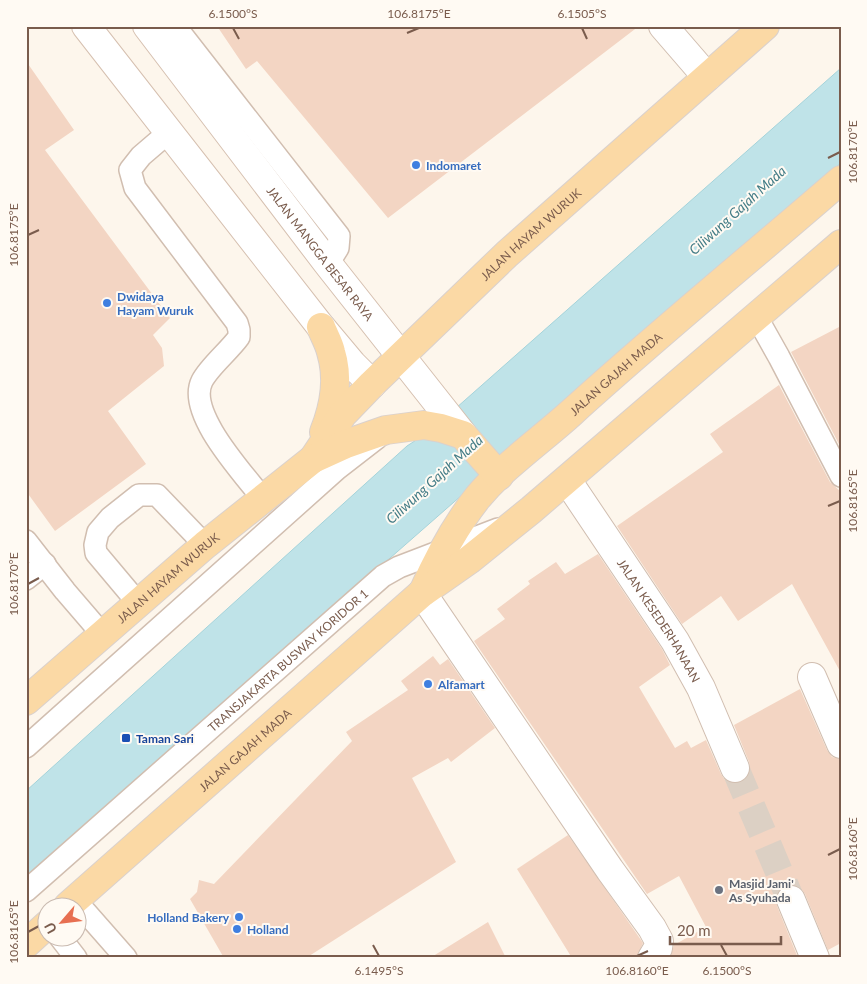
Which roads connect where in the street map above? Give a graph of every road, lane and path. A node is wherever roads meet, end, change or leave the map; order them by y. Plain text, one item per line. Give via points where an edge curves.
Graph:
1 (86, 26) edge
2 (147, 26) edge
3 (175, 26) edge
4 (663, 26) edge
5 (765, 26) edge
6 (707, 77) junction
7 (169, 132) junction
8 (841, 180) edge
9 (841, 244) edge
10 (322, 255) junction
11 (280, 273) junction
12 (756, 316) junction
13 (321, 327) junction
14 (401, 356) junction
15 (372, 384) junction
16 (434, 417) junction
17 (386, 430) junction
18 (313, 459) junction
19 (496, 472) junction
20 (841, 476) edge
21 (566, 480) junction
22 (263, 499) junction
23 (531, 510) junction
24 (26, 541) edge
25 (204, 546) junction
26 (441, 552) junction
27 (45, 564) junction
28 (26, 579) edge
29 (422, 593) junction
30 (138, 603) junction
31 (102, 634) junction
32 (812, 677) dead end
33 (26, 700) edge
34 (841, 744) edge
35 (26, 747) edge
36 (735, 768) tunnel mouth
37 (26, 891) edge
38 (80, 896) edge
39 (791, 900) tunnel mouth
40 (88, 919) edge
41 (38, 933) edge
42 (26, 944) edge
43 (67, 946) edge
44 (76, 958) edge
45 (126, 958) edge
46 (652, 958) edge
47 (815, 958) edge

1 - 7 main road
2 - 10 main road, JALAN MANGGA BESAR RAYA
3 - 10 lane via 339,236 338,248
4 - 6 main road
5 - 6 main road, JALAN HAYAM WURUK
6 - 14 main road, JALAN HAYAM WURUK via 507,254
7 - 11 main road
7 - 22 lane via 130,170 135,188 240,330 239,337 202,381 199,405 214,435
8 - 19 main road, JALAN GAJAH MADA
9 - 12 main road, JALAN GAJAH MADA
10 - 11 main road
10 - 14 main road, JALAN MANGGA BESAR RAYA
11 - 13 main road
12 - 20 lane
12 - 21 main road, JALAN GAJAH MADA
13 - 15 main road
13 - 18 main road via 331,352 335,388 328,421
14 - 15 main road, JALAN HAYAM WURUK
14 - 16 main road, JALAN MANGGA BESAR RAYA
15 - 18 main road, JALAN HAYAM WURUK via 343,414
16 - 17 main road, JALAN HAYAM WURUK
16 - 19 main road, JALAN HAYAM WURUK via 441,428 463,435
17 - 18 main road, JALAN HAYAM WURUK
17 - 35 lane via 337,469
18 - 22 main road, JALAN HAYAM WURUK
19 - 26 main road, JALAN GAJAH MADA
21 - 23 main road, JALAN GAJAH MADA
21 - 36 main road, JALAN KESEDERHANAAN via 675,642 701,688
22 - 25 main road, JALAN HAYAM WURUK
23 - 26 lane, TRANSJAKARTA BUSWAY KORIDOR 1 via 494,531
23 - 29 main road, JALAN GAJAH MADA
24 - 27 lane
25 - 30 main road, JALAN HAYAM WURUK
25 - 30 lane via 157,495 139,495 116,512 98,532 96,553
26 - 29 main road, JALAN GAJAH MADA
26 - 37 lane, TRANSJAKARTA BUSWAY KORIDOR 1 via 383,576
27 - 28 lane
27 - 31 lane
29 - 38 main road, JALAN GAJAH MADA
29 - 46 main road via 652,928 658,941
30 - 31 main road, JALAN HAYAM WURUK
31 - 33 main road, JALAN HAYAM WURUK
32 - 34 main road
39 - 47 main road
40 - 45 lane
41 - 42 main road
43 - 44 lane

